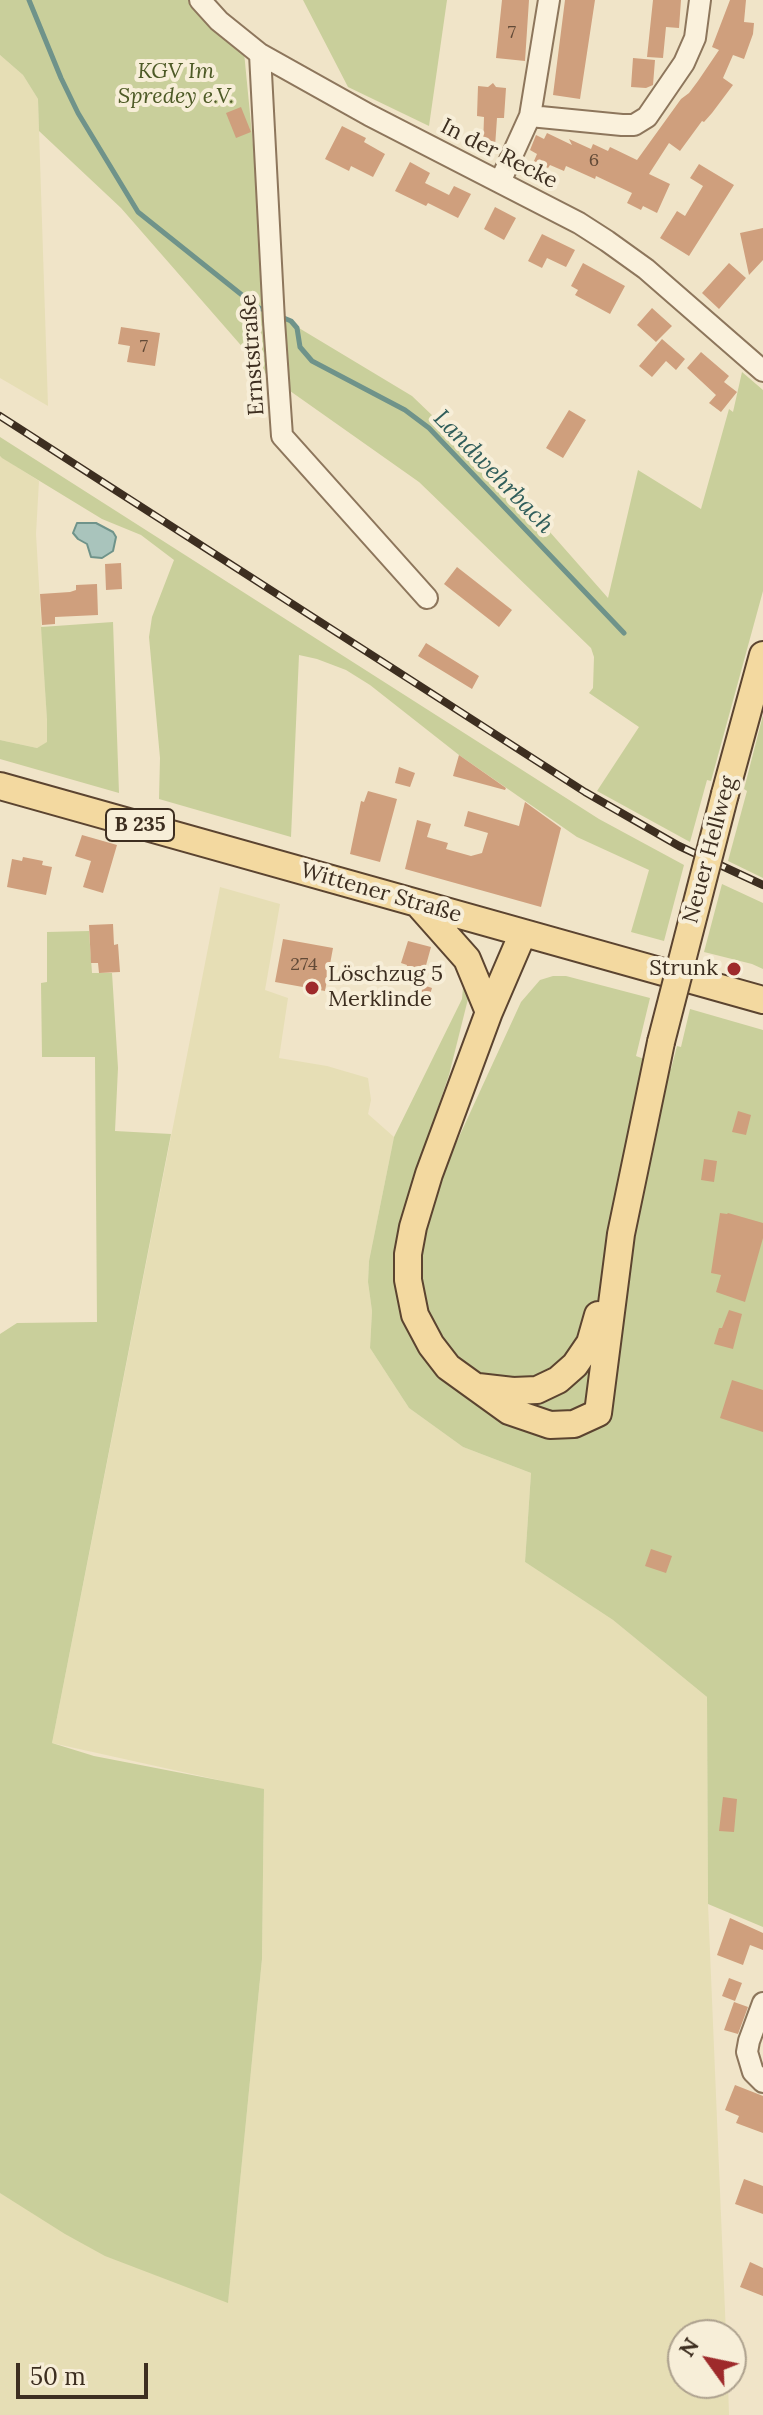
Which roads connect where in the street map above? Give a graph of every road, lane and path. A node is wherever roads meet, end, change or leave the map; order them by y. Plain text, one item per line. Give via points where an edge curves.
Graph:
1 (200, 0) edge
2 (549, 0) edge
3 (700, 0) edge
4 (260, 54) junction
5 (530, 116) junction
6 (500, 182) junction
7 (763, 371) edge
8 (427, 598) dead end
9 (763, 655) edge
10 (0, 786) edge
11 (417, 903) junction
12 (523, 933) junction
13 (763, 1000) edge
14 (489, 1012) junction
15 (621, 1234) junction
16 (475, 1387) junction
17 (763, 2003) edge
18 (763, 2082) edge

1 - 4 street, In der Recke
2 - 5 street
3 - 5 street via 695,38 684,63 647,117 622,125
4 - 6 street, In der Recke
4 - 8 street, Ernststraße via 282,436
5 - 6 street
6 - 7 street, In der Recke via 579,223 646,269
9 - 15 main road, Neuer Hellweg, bridge via 661,1042
10 - 11 main road, Wittener Straße / B 235
11 - 12 main road, Wittener Straße / B 235
11 - 14 main road via 467,959
12 - 13 main road, Wittener Straße / B 235
12 - 14 main road, Neuer Hellweg
14 - 16 main road, Neuer Hellweg via 429,1174 408,1254 415,1315 448,1367
15 - 16 main road, Neuer Hellweg via 590,1343 575,1365 537,1390
15 - 16 main road, Neuer Hellweg via 598,1413 574,1424 550,1425 509,1411
17 - 18 street via 747,2052 753,2072

